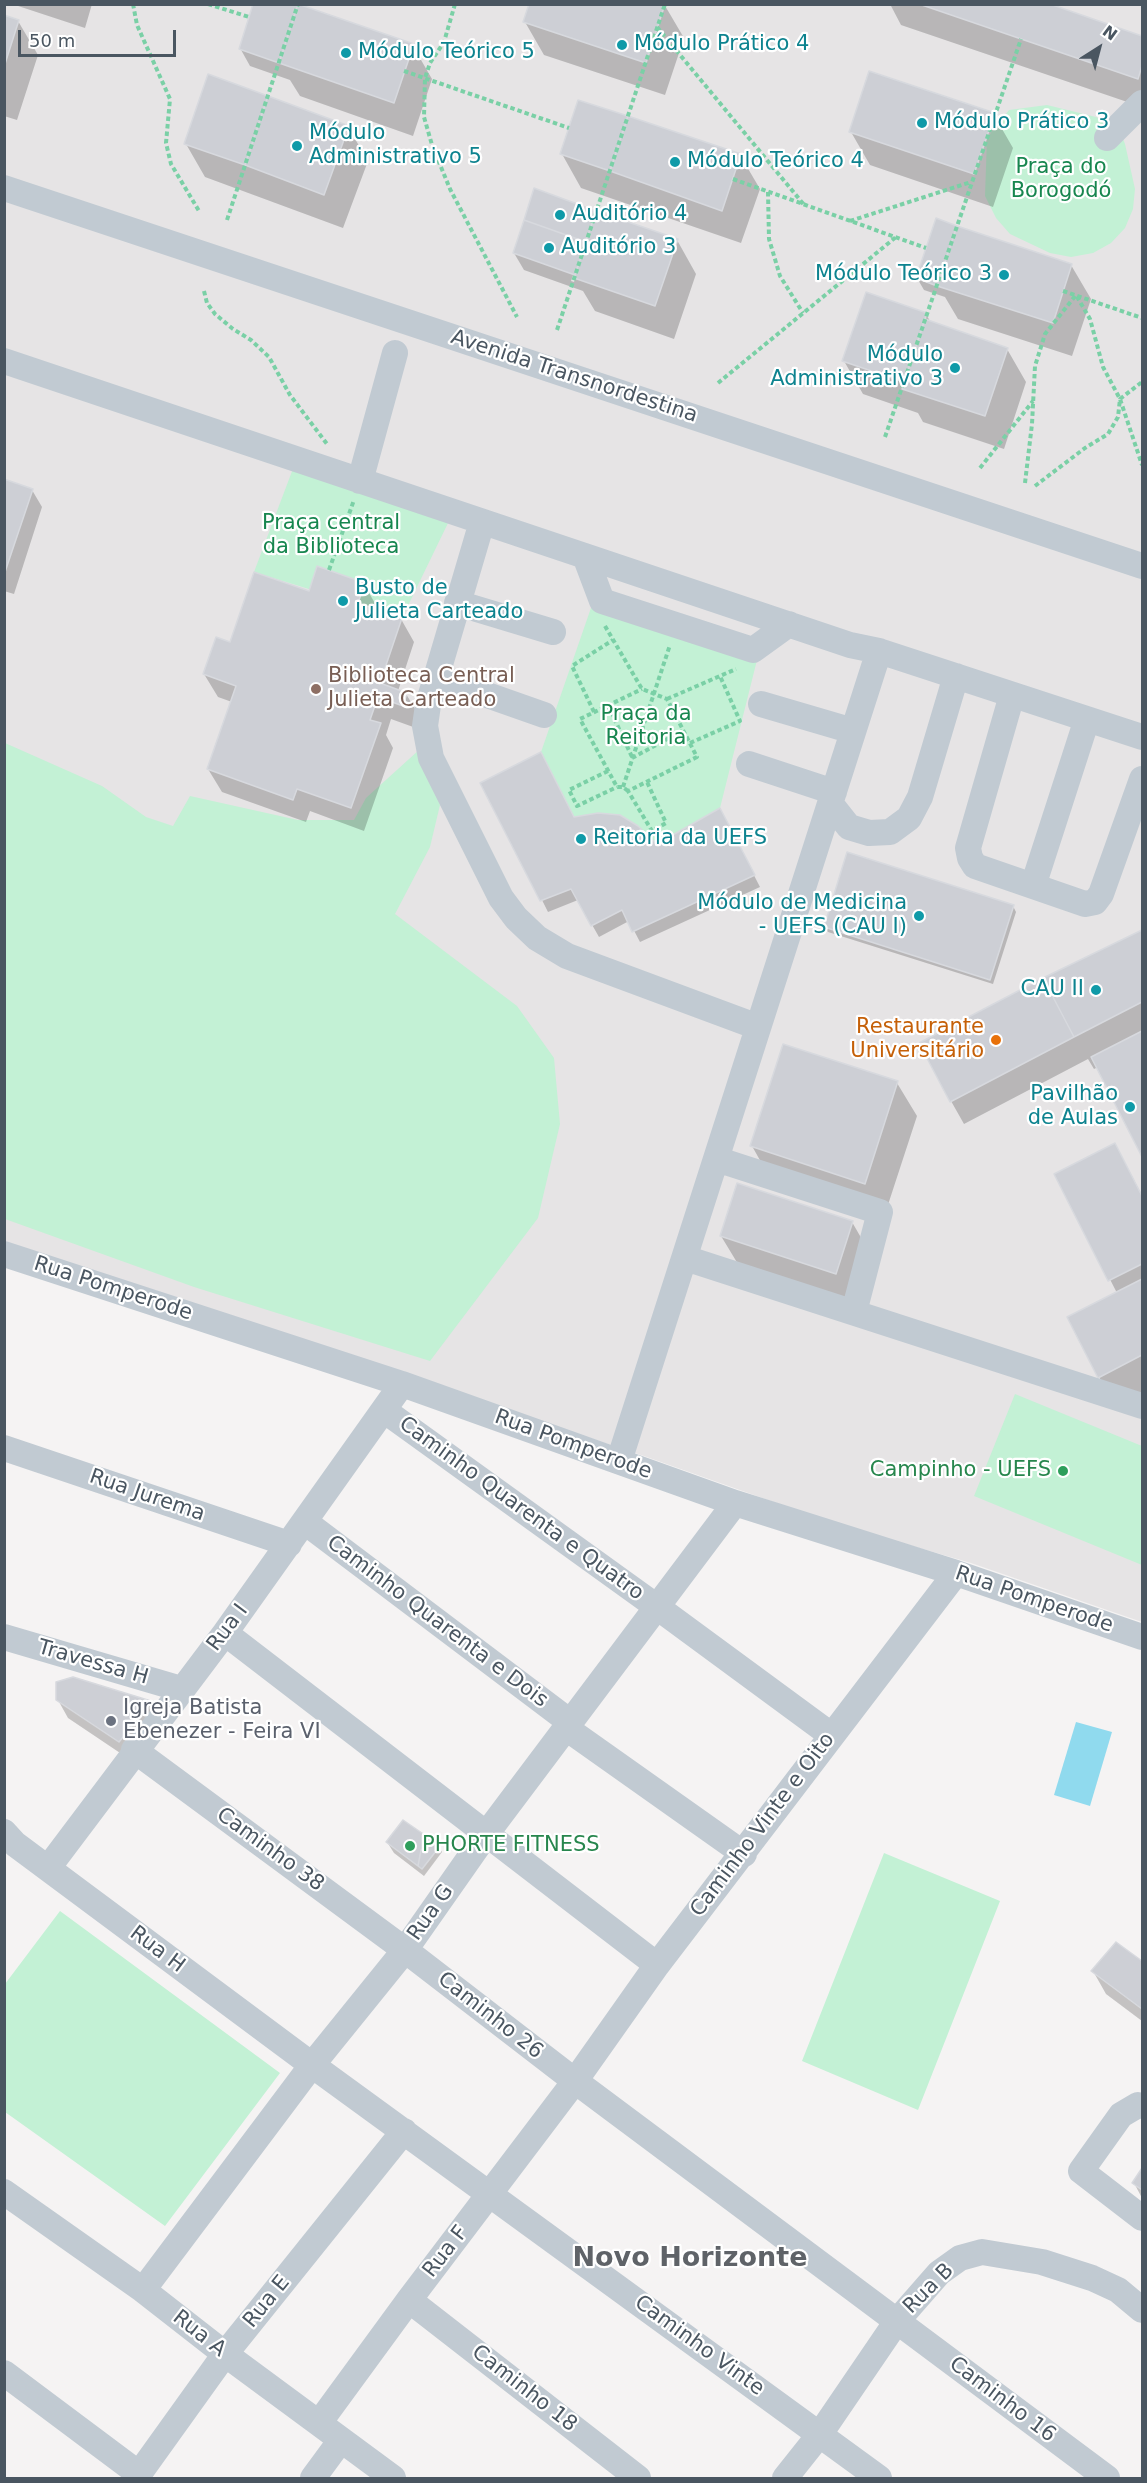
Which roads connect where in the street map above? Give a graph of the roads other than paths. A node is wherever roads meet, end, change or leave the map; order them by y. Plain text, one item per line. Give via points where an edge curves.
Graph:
1 (1143, 103) edge
2 (1107, 138) dead end
3 (4, 188) edge
4 (394, 353) dead end
5 (4, 361) edge
6 (360, 481) junction
7 (482, 522) junction
8 (585, 556) junction
9 (1143, 566) edge
10 (458, 603) junction
11 (789, 624) junction
12 (553, 632) dead end
13 (879, 651) junction
14 (956, 676) junction
15 (436, 677) junction
16 (1012, 695) junction
17 (761, 704) dead end
18 (544, 715) dead end
19 (1087, 719) junction
20 (853, 731) junction
21 (1143, 737) edge
22 (749, 764) dead end
23 (1143, 779) edge
24 (832, 797) junction
25 (1033, 886) junction
26 (758, 1027) junction
27 (716, 1159) junction
28 (4, 1254) edge
29 (685, 1258) junction
30 (854, 1312) junction
31 (402, 1384) junction
32 (1143, 1406) edge
33 (385, 1411) junction
34 (4, 1448) edge
35 (621, 1456) junction
36 (735, 1503) junction
37 (305, 1522) junction
38 (289, 1544) junction
39 (956, 1573) junction
40 (657, 1606) junction
41 (225, 1633) junction
42 (1143, 1636) edge
43 (4, 1637) edge
44 (181, 1689) junction
45 (568, 1725) junction
46 (831, 1735) junction
47 (134, 1750) junction
48 (4, 1832) edge
49 (487, 1833) junction
50 (744, 1854) junction
51 (48, 1868) junction
52 (405, 1950) junction
53 (657, 1965) junction
54 (312, 2065) junction
55 (575, 2081) junction
56 (1143, 2106) edge
57 (404, 2132) junction
58 (4, 2192) edge
59 (490, 2195) junction
60 (1143, 2218) edge
61 (142, 2290) junction
62 (409, 2300) junction
63 (1143, 2310) edge
64 (897, 2321) junction
65 (225, 2354) junction
66 (4, 2373) edge
67 (319, 2423) junction
68 (820, 2434) junction
69 (341, 2440) junction
70 (137, 2476) edge
71 (313, 2478) edge
72 (393, 2478) edge
73 (638, 2478) edge
74 (785, 2478) edge
75 (879, 2478) edge
76 (1107, 2478) edge

1 - 2 street
3 - 9 street, Avenida Transnordestina
4 - 6 street
5 - 6 street
6 - 7 street
7 - 8 street
7 - 10 street
8 - 11 street
8 - 11 street via 602,601 753,650
10 - 12 street
10 - 15 street
11 - 13 street
13 - 14 street
13 - 20 street
14 - 16 street
14 - 24 street via 920,797 909,818 890,832 869,833 849,827
15 - 18 street
15 - 26 street via 424,726 431,758 501,898 516,918 537,938 567,956
16 - 19 street
16 - 25 street via 968,848 975,866
17 - 20 street
19 - 21 street
19 - 25 street
20 - 24 street
22 - 24 street
23 - 25 street via 1095,902 1085,904
24 - 26 street
26 - 27 street
27 - 29 street
27 - 30 street via 880,1212
28 - 31 street, Rua Pomperode
29 - 30 street
29 - 35 street
30 - 32 street
31 - 33 street, Rua I
31 - 35 street, Rua Pomperode
33 - 37 street, Rua I
33 - 40 street, Caminho Quarenta e Quatro
34 - 38 street, Rua Jurema
35 - 36 street, Rua Pomperode
36 - 39 street, Rua Pomperode
36 - 40 street, Rua G
37 - 38 street, Rua I
37 - 45 street, Caminho Quarenta e Dois
38 - 41 street, Rua I
39 - 42 street, Rua Pomperode
39 - 46 street, Caminho Vinte e Oito
40 - 45 street, Rua G
40 - 46 street, Caminho Quarenta e Quatro
41 - 44 street, Rua I
41 - 49 street
43 - 44 street, Travessa H
44 - 47 street, Rua I
45 - 49 street, Rua G
45 - 50 street, Caminho Quarenta e Dois
46 - 50 street, Caminho Vinte e Oito
47 - 51 street, Rua I
47 - 52 street, Caminho 38
48 - 51 street, Rua H
49 - 52 street, Rua G
49 - 53 street
50 - 53 street, Caminho Vinte e Oito
51 - 54 street, Rua H
52 - 54 street, Rua G
52 - 55 street, Caminho 26
53 - 55 street, Caminho Vinte e Oito
54 - 57 street, Rua H
54 - 61 street, Rua G
55 - 59 street, Rua F
55 - 64 street, Caminho 26
56 - 60 street via 1121,2115 1081,2171
57 - 59 street, Caminho Vinte
57 - 65 street, Rua E
58 - 61 street, Rua A
59 - 62 street, Rua F
59 - 68 street, Caminho Vinte
61 - 65 street, Rua A
62 - 67 street, Rua F
62 - 73 street, Caminho 18
63 - 64 street, Rua B via 1118,2290 1092,2278 1041,2262 982,2253 960,2259 939,2273
64 - 68 street, Rua B
64 - 76 street, Caminho 16
65 - 67 street, Rua A
65 - 70 street, Rua E
66 - 70 street
67 - 69 street, Rua A
68 - 74 street, Rua B
68 - 75 street, Caminho Vinte
69 - 71 street
69 - 72 street, Rua A

